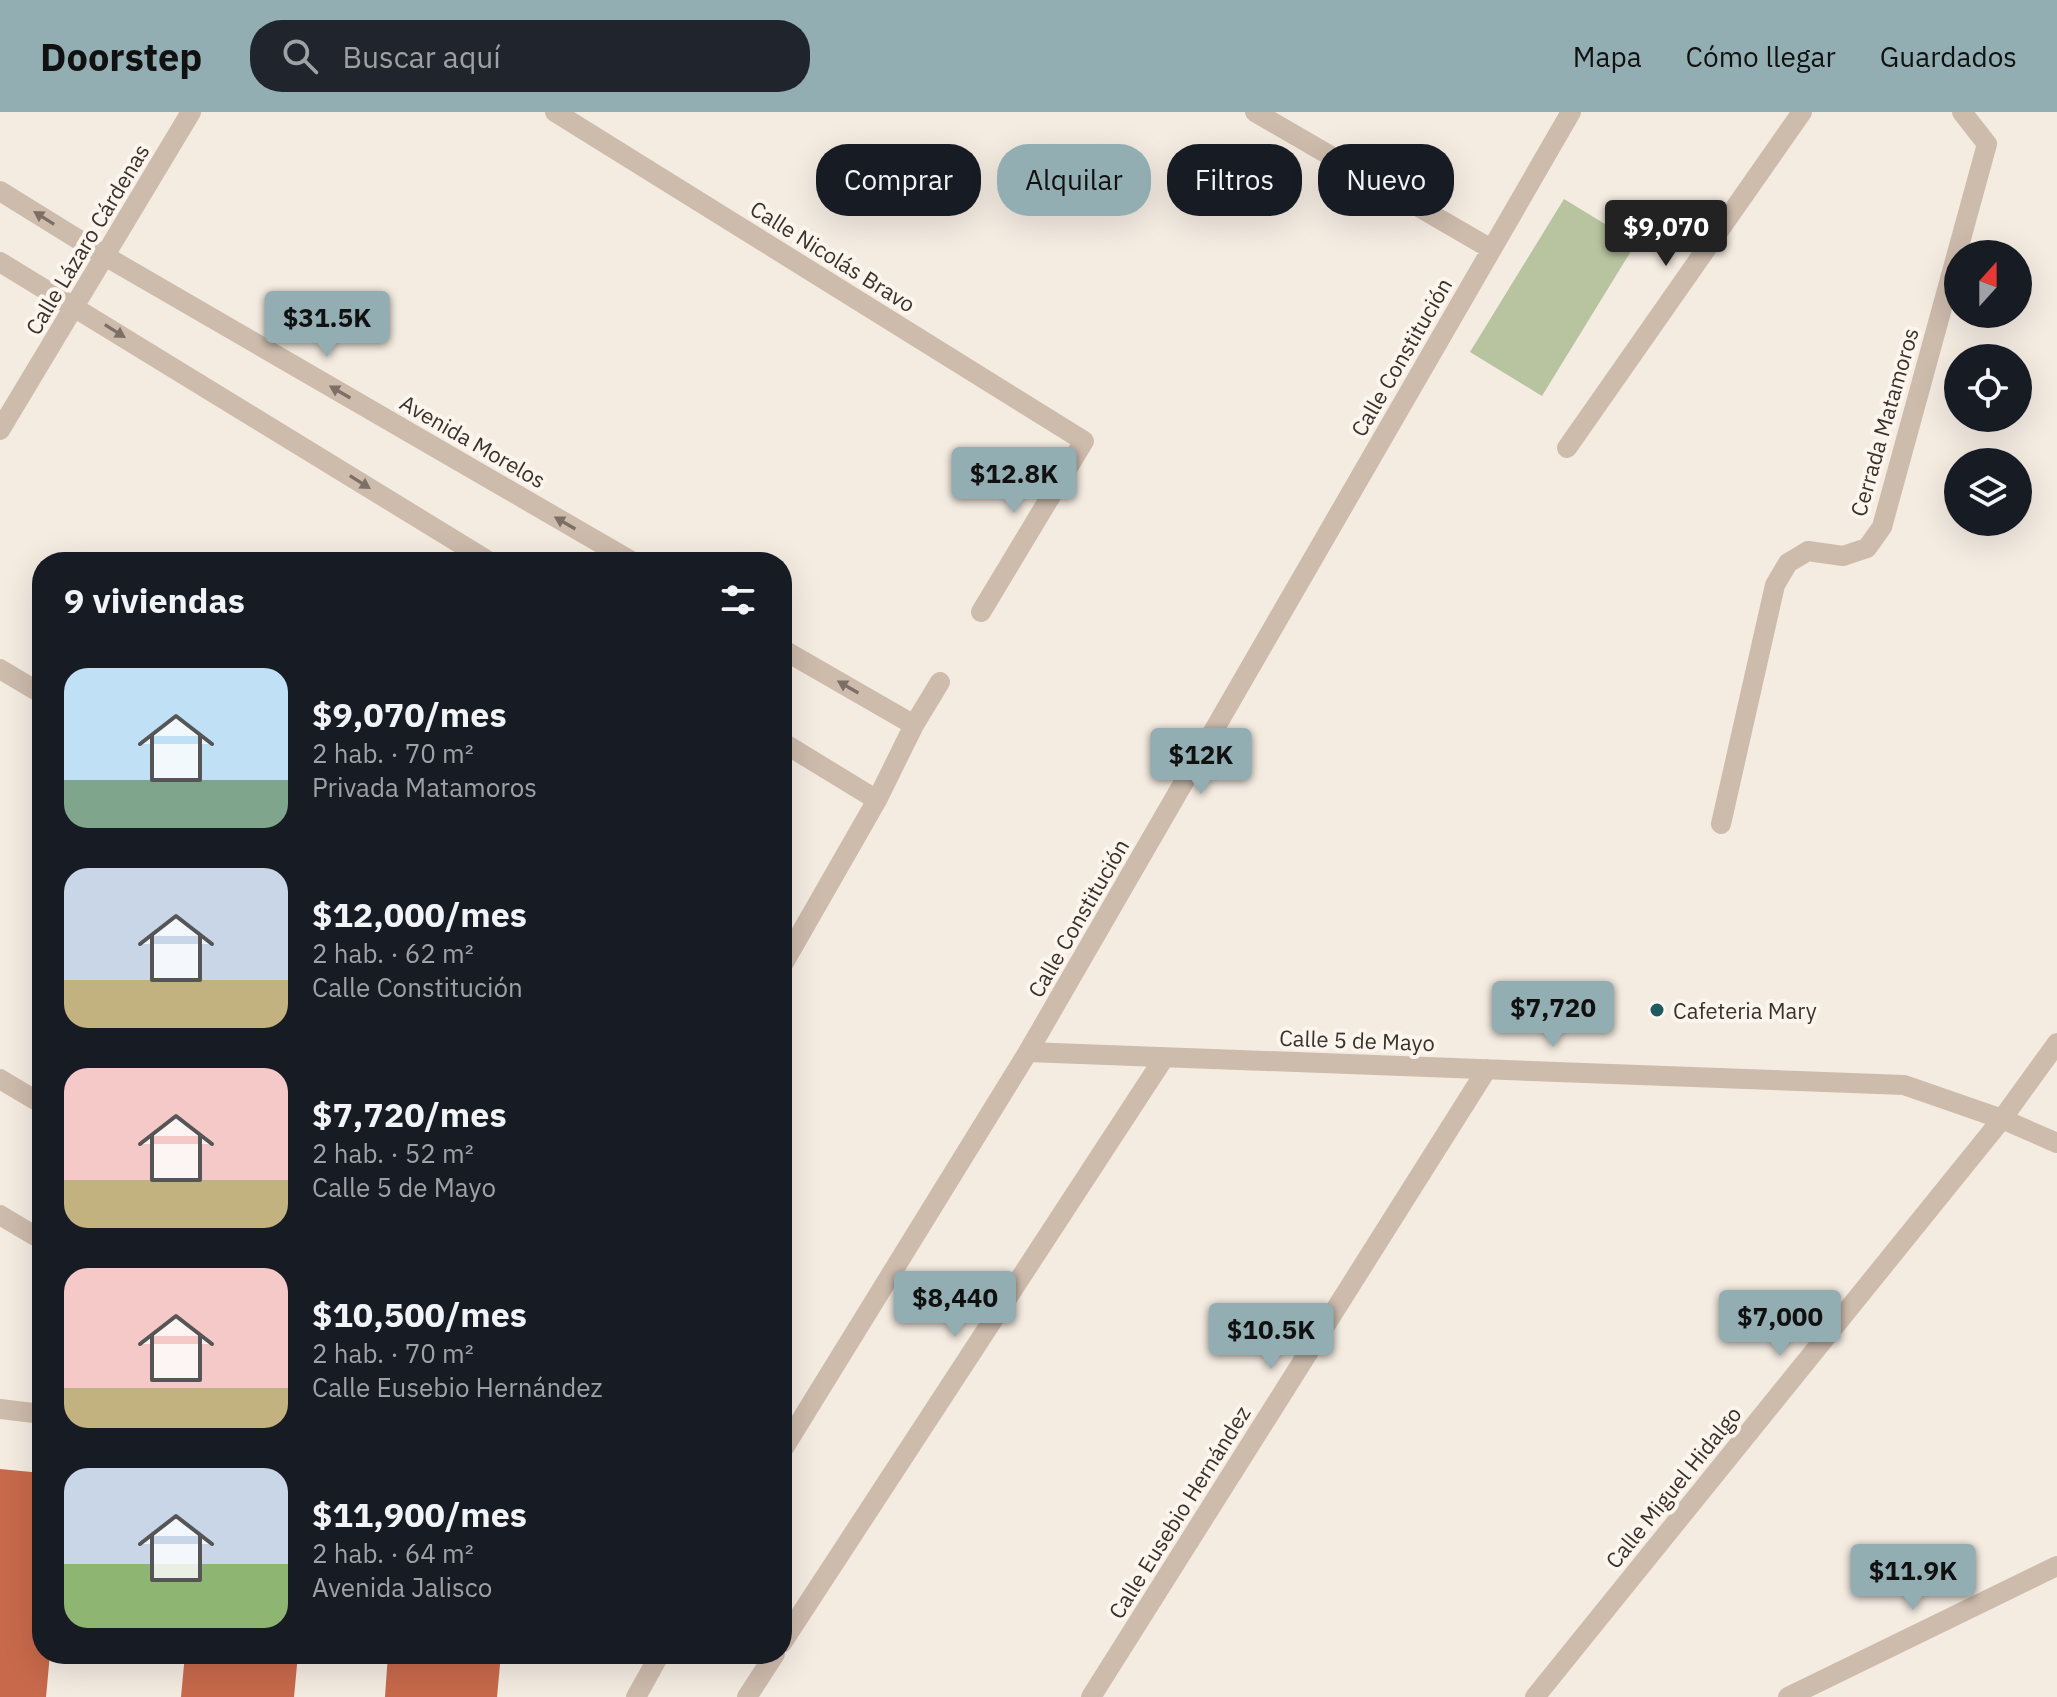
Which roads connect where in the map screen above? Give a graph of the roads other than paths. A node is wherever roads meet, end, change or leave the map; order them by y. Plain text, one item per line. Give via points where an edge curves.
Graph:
1 (191, 112) edge
2 (555, 112) edge
3 (1255, 112) edge
4 (1571, 112) edge
5 (1802, 112) edge
6 (1962, 112) edge
7 (0, 191) edge
8 (1491, 249) junction
9 (105, 256) junction
10 (0, 262) edge
11 (76, 307) junction
12 (0, 430) edge
13 (1567, 448) dead end
14 (474, 552) edge
15 (616, 552) edge
16 (981, 612) dead end
17 (792, 655) edge
18 (0, 669) edge
19 (940, 682) dead end
20 (32, 688) edge
21 (914, 725) junction
22 (792, 748) edge
23 (877, 800) junction
24 (1721, 824) dead end
25 (792, 949) edge
26 (2057, 1043) edge
27 (1028, 1052) junction
28 (1164, 1058) junction
29 (1487, 1069) junction
30 (0, 1079) edge
31 (32, 1098) edge
32 (2002, 1119) junction
33 (2057, 1143) edge
34 (0, 1215) edge
35 (32, 1234) edge
36 (0, 1409) edge
37 (32, 1413) edge
38 (792, 1435) edge
39 (2057, 1566) edge
40 (792, 1628) edge
41 (654, 1664) edge
42 (768, 1664) edge
43 (637, 1695) edge
44 (747, 1697) edge
45 (1091, 1697) edge
46 (1535, 1697) edge
47 (1788, 1697) edge

1 - 9 street, Calle Lázaro Cárdenas
2 - 16 street, Calle Nicolás Bravo via 1084,441
3 - 8 street
4 - 8 street, Calle Constitución
5 - 13 street
6 - 24 street, Cerrada Matamoros via 1987,144 1882,527 1867,548 1843,556 1808,551 1788,563 1775,585
9 -> 7 street, Avenida Morelos
8 - 27 street, Calle Constitución
9 - 11 street, Calle Lázaro Cárdenas
15 -> 9 street, Avenida Morelos
10 - 11 street
11 - 12 street, Calle Lázaro Cárdenas
11 -> 14 street
21 -> 17 street
18 - 20 street
19 - 21 street
21 - 23 street
22 - 23 street
23 - 25 street
26 - 32 street, Calle Miguel Hidalgo
27 - 28 street, Calle 5 de Mayo
27 - 38 street, Calle Constitución
28 - 29 street, Calle 5 de Mayo
28 - 40 street
29 - 32 street, Calle 5 de Mayo via 1904,1085
29 - 45 street, Calle Eusebio Hernández
30 - 31 street
32 - 33 street, Calle 5 de Mayo
32 - 46 street, Calle Miguel Hidalgo
34 - 35 street
36 - 37 street
39 - 47 street
41 - 43 street
42 - 44 street

